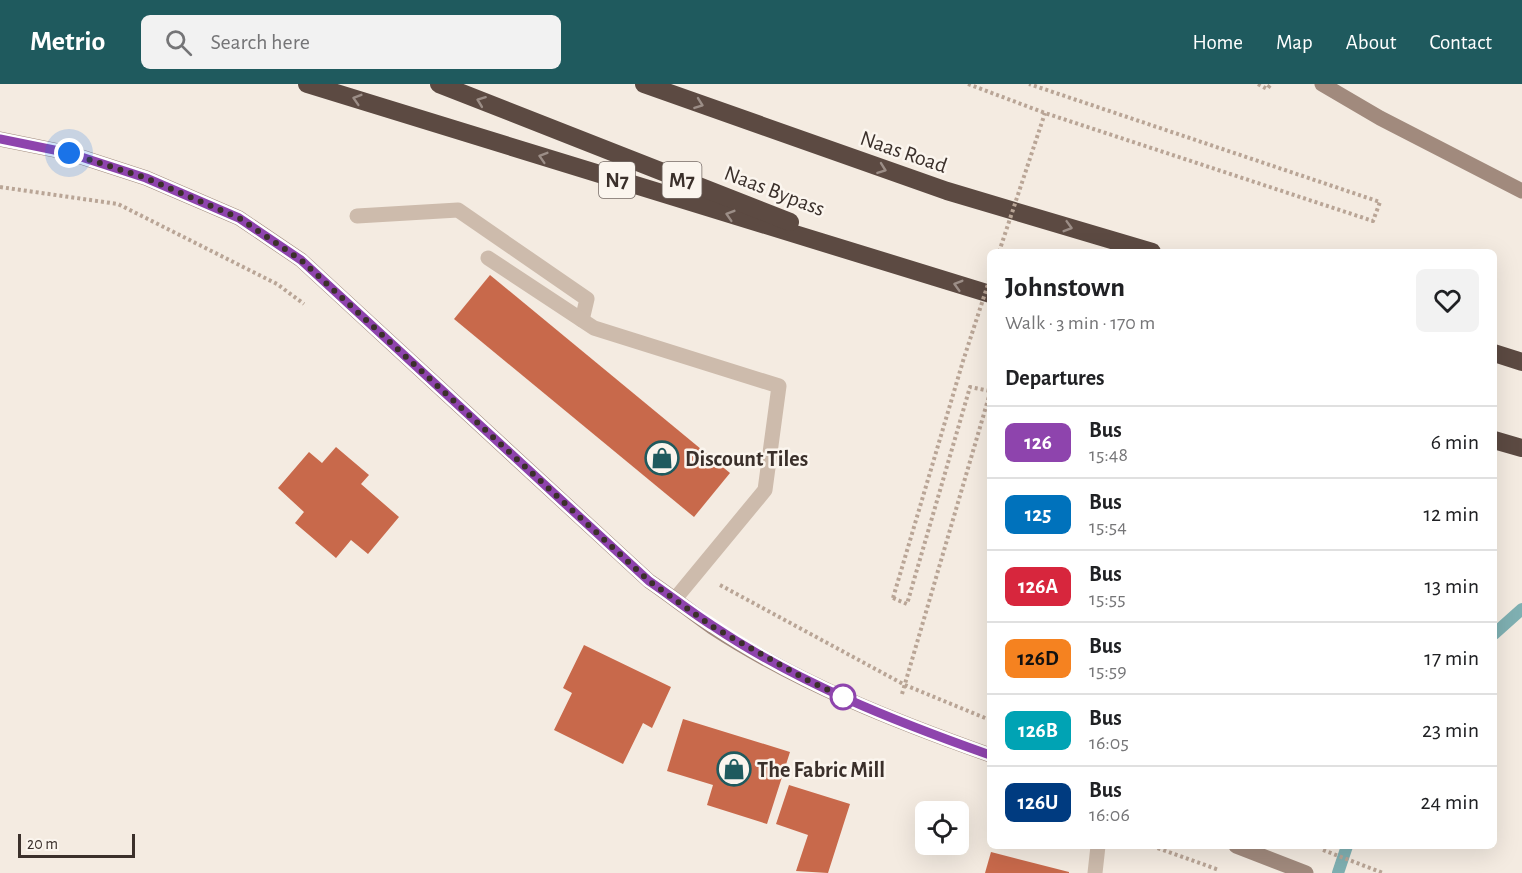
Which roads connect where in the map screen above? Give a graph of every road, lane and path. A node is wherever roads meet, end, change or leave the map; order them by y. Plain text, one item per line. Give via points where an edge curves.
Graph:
1 (307, 84) edge
2 (438, 84) edge
3 (644, 84) edge
4 (968, 84) edge
5 (1029, 84) edge
6 (1258, 84) edge
7 (1271, 84) edge
8 (1322, 84) edge
9 (1045, 113) junction
10 (0, 139) edge
11 (0, 187) edge
12 (1522, 191) edge
13 (357, 216) dead end
14 (1000, 249) edge
15 (1142, 249) edge
16 (488, 258) dead end
17 (926, 275) junction
18 (987, 288) edge
19 (987, 293) edge
20 (313, 311) dead end
21 (582, 320) junction
22 (1497, 354) edge
23 (1522, 362) edge
24 (987, 391) edge
25 (987, 402) edge
26 (1497, 441) edge
27 (1522, 448) edge
28 (696, 572) junction
29 (675, 599) junction
30 (905, 685) junction
31 (987, 719) edge
32 (895, 721) junction
33 (987, 754) edge
34 (1098, 849) edge
35 (1160, 849) edge
36 (1244, 849) edge
37 (1322, 849) dead end
38 (1095, 873) edge
39 (1227, 873) edge
40 (1306, 873) edge
41 (1383, 873) edge

17 -> 1 highway, N7
17 -> 2 highway, Naas Bypass / M7
3 -> 15 highway, Naas Road via 947,191
4 - 9 path
5 - 9 path via 1380,202 1373,221
6 - 7 path via 1267,89
8 - 12 street
9 - 14 path, bridge
10 - 29 street via 69,153 146,178 239,218 301,260 649,581
11 - 20 path via 118,204 277,284
13 - 21 street via 458,210 587,299
16 - 21 street
19 -> 17 highway, N7
18 - 24 path, bridge via 893,598 907,604 970,387
21 - 28 street via 594,328 779,386 765,490
22 - 23 highway
25 - 30 path
26 - 27 highway
28 - 29 street
28 - 30 path
29 - 32 street via 713,627 809,681
30 - 31 path
30 - 32 path
32 - 33 street
34 - 38 street
35 - 39 path
36 - 40 street
37 - 41 path

